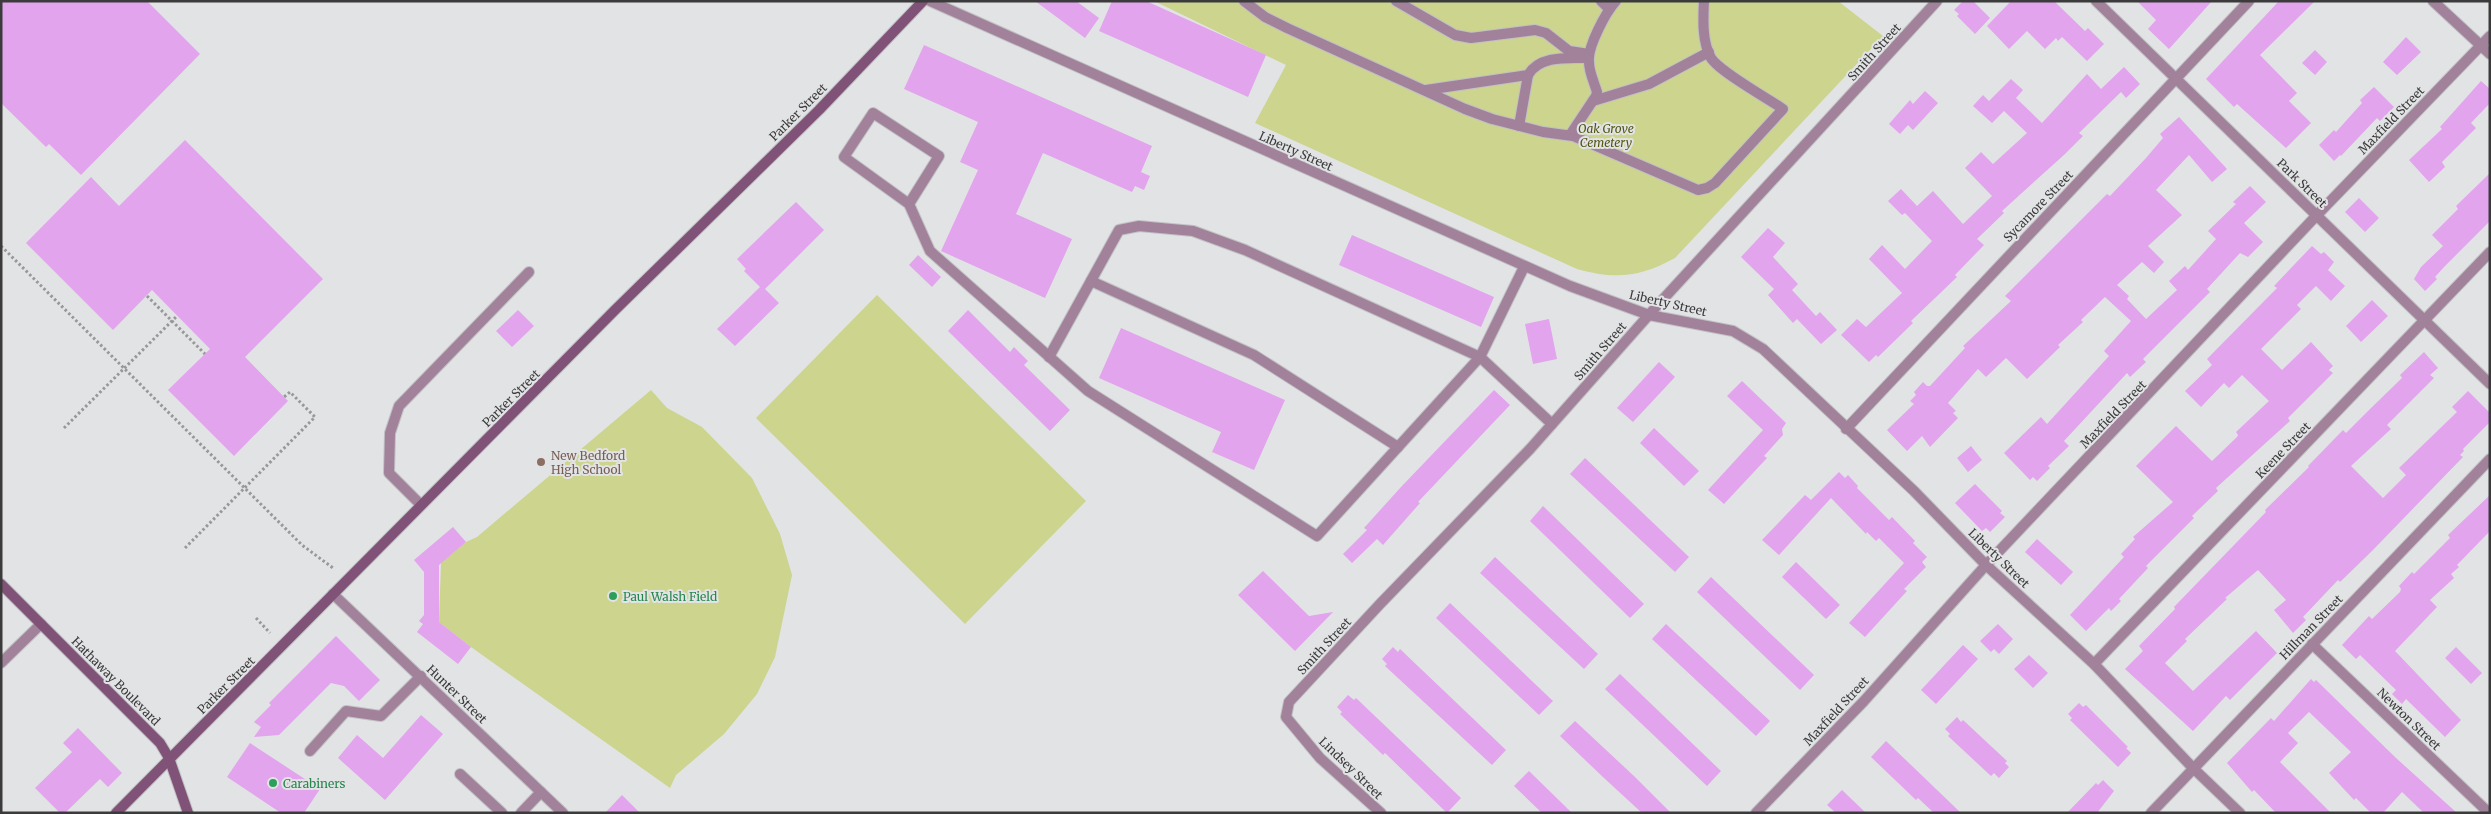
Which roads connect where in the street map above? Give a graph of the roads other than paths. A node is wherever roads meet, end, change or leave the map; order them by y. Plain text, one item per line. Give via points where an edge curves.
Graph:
1 (923, 1) edge
2 (930, 1) edge
3 (1244, 1) edge
4 (1396, 1) edge
5 (1601, 1) edge
6 (1616, 1) edge
7 (1704, 1) edge
8 (1937, 1) edge
9 (2096, 1) edge
10 (2249, 1) edge
11 (2434, 1) edge
12 (1609, 9) junction
13 (2490, 36) edge
14 (2481, 45) junction
15 (1709, 52) junction
16 (2490, 54) edge
17 (1589, 56) junction
18 (1528, 75) junction
19 (2176, 78) junction
20 (1425, 90) junction
21 (1593, 100) junction
22 (1519, 126) junction
23 (1570, 135) junction
24 (909, 204) junction
25 (2317, 215) junction
26 (2490, 252) edge
27 (1524, 267) junction
28 (529, 272) dead end
29 (1091, 281) junction
30 (1649, 314) junction
31 (2424, 321) junction
32 (1049, 357) junction
33 (1480, 357) junction
34 (2490, 384) edge
35 (1552, 424) junction
36 (1846, 429) junction
37 (1398, 447) junction
38 (2490, 459) edge
39 (421, 505) junction
40 (1986, 565) junction
41 (1, 584) edge
42 (333, 594) junction
43 (41, 624) junction
44 (2312, 644) junction
45 (1, 663) edge
46 (2094, 664) junction
47 (421, 676) junction
48 (1286, 717) joint
49 (310, 751) dead end
50 (170, 758) junction
51 (2193, 768) junction
52 (460, 774) dead end
53 (540, 792) junction
54 (116, 813) edge
55 (188, 813) edge
56 (502, 813) edge
57 (521, 813) edge
58 (563, 813) edge
59 (1381, 813) edge
60 (1756, 813) edge
61 (2151, 813) edge
62 (2240, 813) edge
63 (2489, 813) edge

1 - 39 main road, Parker Street via 819,110
2 - 27 street, Liberty Street
3 - 20 street via 1287,28
4 - 17 street via 1455,34 1471,38 1535,30 1569,51
5 - 12 street
6 - 12 street
7 - 15 street via 1703,25
8 - 30 street, Smith Street
9 - 19 street, Park Street
10 - 19 street, Sycamore Street
11 - 14 street
12 - 17 street
13 - 14 street, Maxfield Street
14 - 16 street
14 - 25 street, Maxfield Street
15 - 21 street via 1649,84
15 - 23 street via 1720,67 1783,109 1708,188 1688,187
17 - 18 street via 1543,62 1532,67
17 - 21 street via 1597,92
18 - 20 street
18 - 22 street
19 - 25 street, Park Street
19 - 36 street, Sycamore Street
20 - 22 street via 1492,119
21 - 23 street
22 - 23 street
24 - 24 street via 844,158 873,113 940,156
24 - 32 street via 930,251
25 - 31 street, Park Street
25 - 40 street, Maxfield Street
26 - 31 street, Keene Street
27 - 30 street, Liberty Street
27 - 33 street
28 - 39 street via 399,406 390,433 389,473
29 - 32 street
29 - 33 street via 1119,230 1139,226 1193,231 1245,250
29 - 37 street via 1254,355
30 - 35 street, Smith Street
30 - 36 street, Liberty Street via 1722,327 1743,336 1776,361
31 - 34 street, Park Street
31 - 46 street, Keene Street
32 - 37 street via 1088,391 1317,536
33 - 35 street
33 - 37 street
35 - 48 street, Smith Street via 1289,702
36 - 40 street, Liberty Street
38 - 44 street, Hillman Street
39 - 42 main road, Parker Street
40 - 46 street, Liberty Street
40 - 60 street, Maxfield Street via 1864,701
41 - 43 main road, Hathaway Boulevard
42 - 47 street, Hunter Street
42 - 50 main road, Parker Street
43 - 45 street
43 - 50 main road, Hathaway Boulevard via 160,742
44 - 51 street, Hillman Street
44 - 63 street, Newton Street
46 - 51 street, Liberty Street
47 - 49 street via 381,716 346,711
47 - 53 street, Hunter Street
48 - 59 street, Lindsey Street via 1320,758
50 - 54 main road, Parker Street
50 - 55 main road, Hathaway Boulevard
51 - 61 street, Hillman Street
51 - 62 street, Liberty Street
52 - 56 street
53 - 57 street
53 - 58 street, Hunter Street

